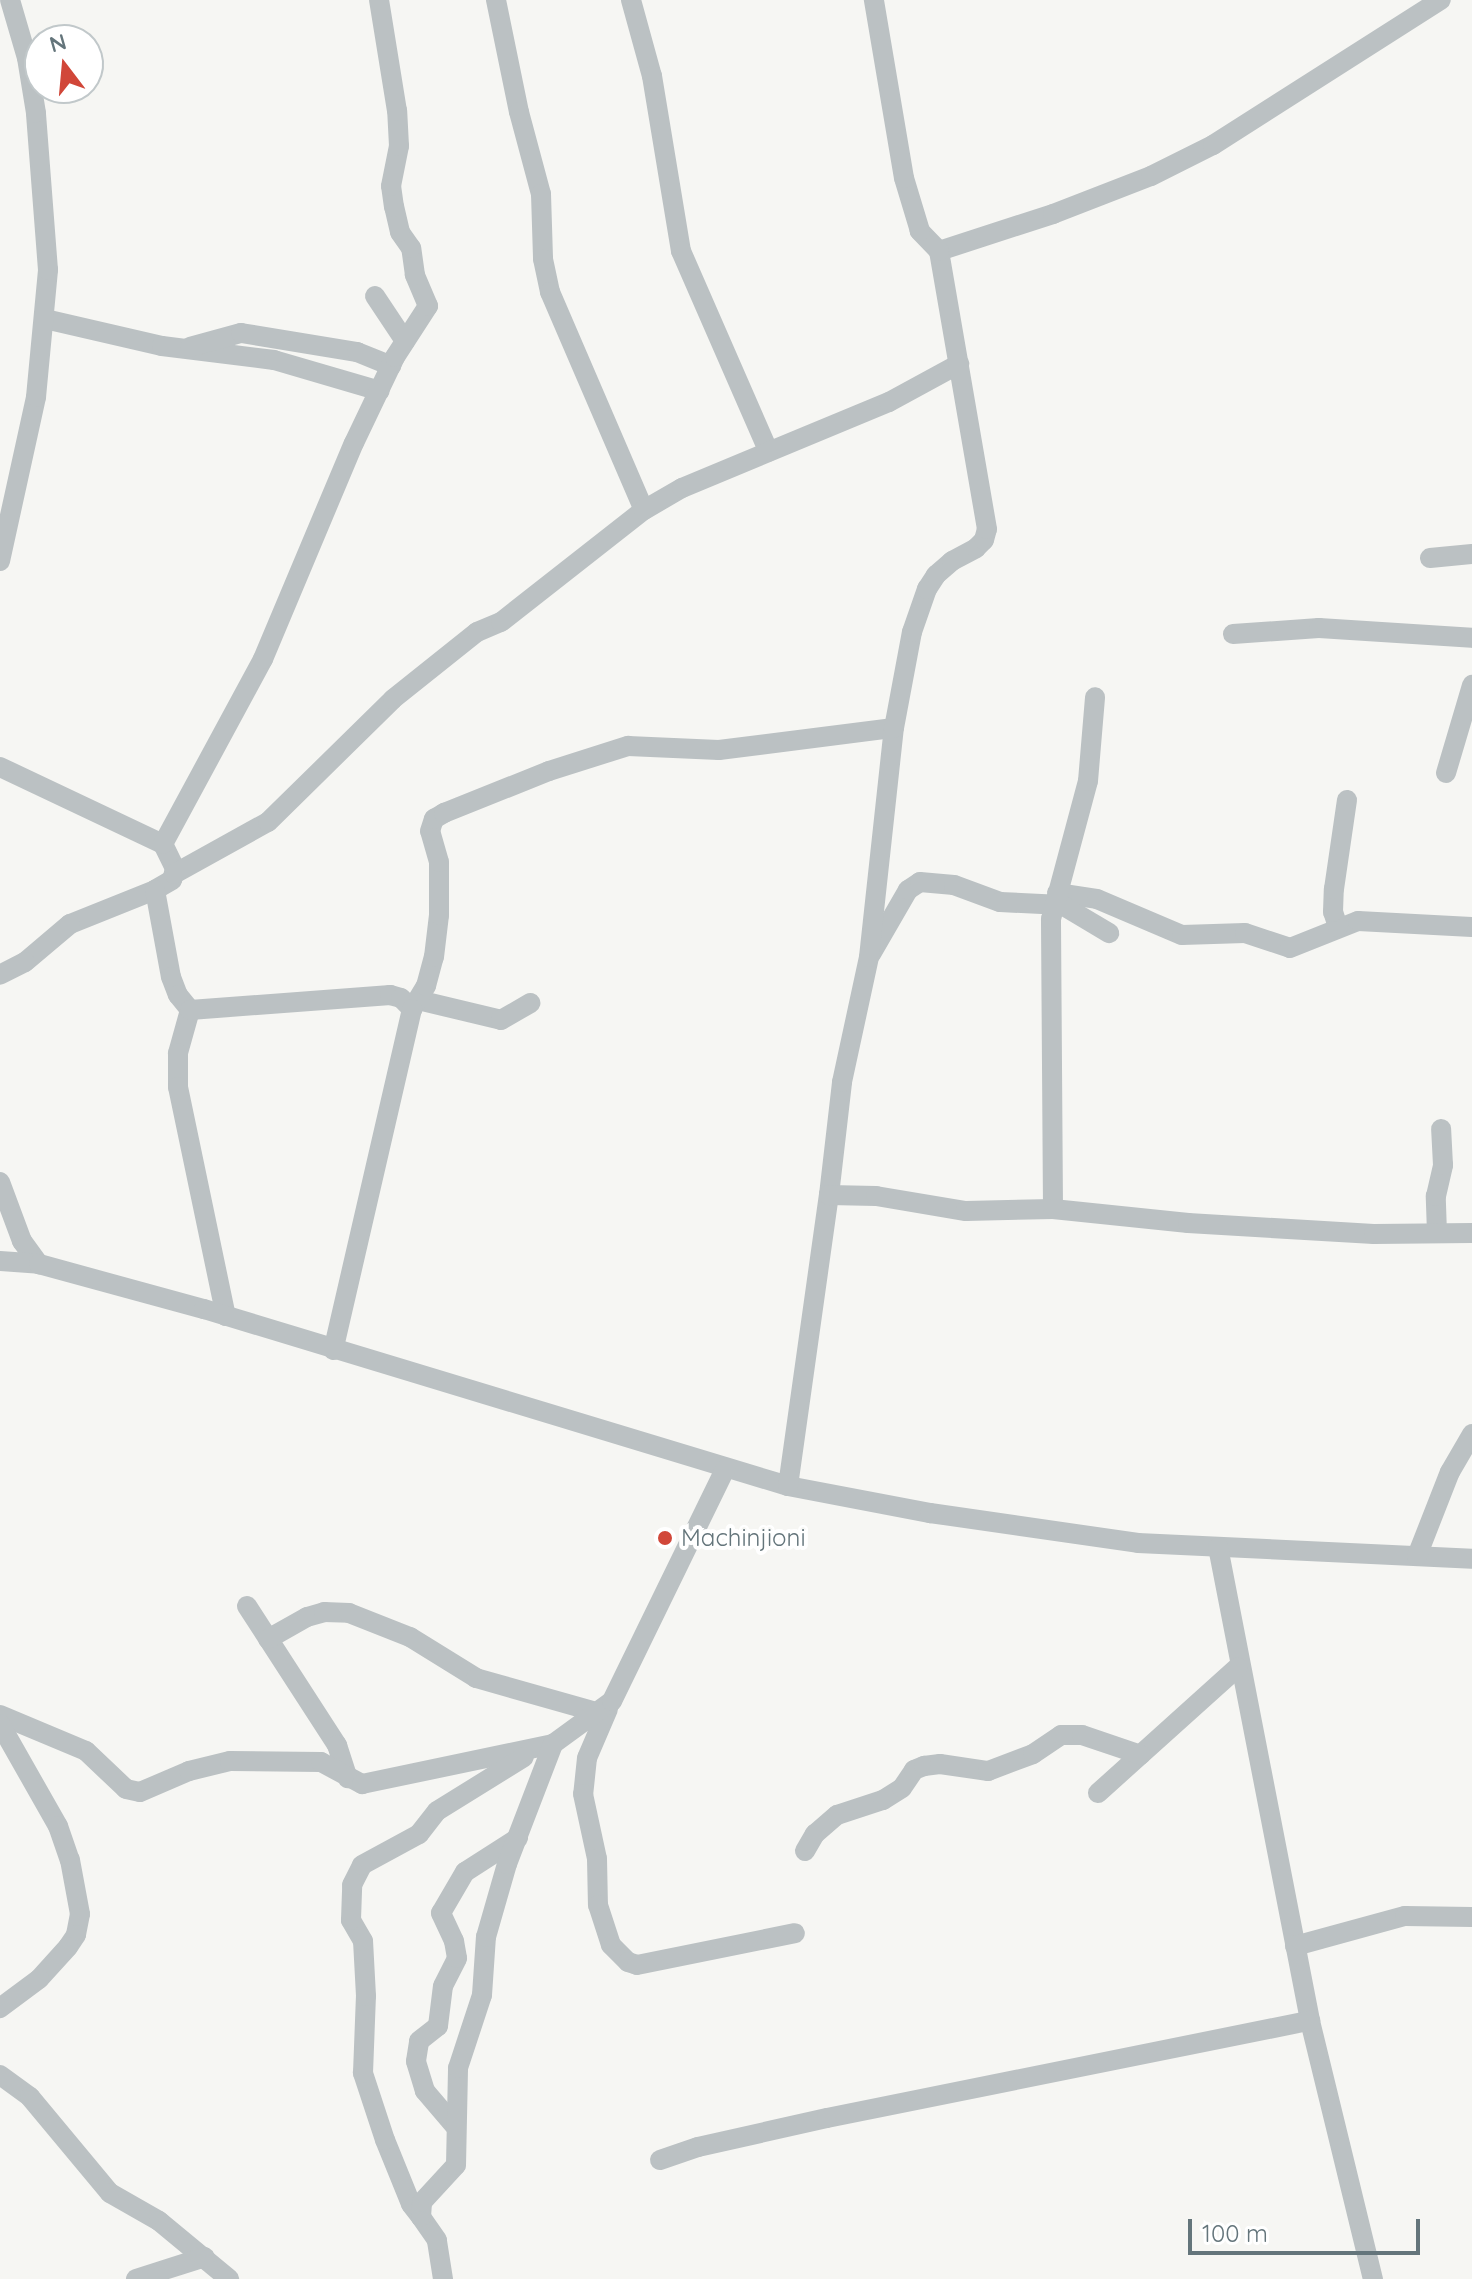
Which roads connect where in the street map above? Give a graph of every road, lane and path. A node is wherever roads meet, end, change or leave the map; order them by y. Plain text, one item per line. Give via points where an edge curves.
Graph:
1 (10, 0) edge
2 (379, 0) edge
3 (496, 0) edge
4 (631, 0) edge
5 (874, 0) edge
6 (1441, 0) edge
7 (939, 251) junction
8 (375, 296) dead end
9 (45, 319) junction
10 (405, 341) junction
11 (186, 348) junction
12 (959, 364) junction
13 (391, 366) junction
14 (380, 391) junction
15 (769, 452) junction
16 (644, 510) junction
17 (1472, 554) edge
18 (1430, 558) dead end
19 (0, 561) edge
20 (1233, 634) dead end
21 (1472, 638) edge
22 (1472, 685) edge
23 (1095, 697) dead end
24 (894, 728) junction
25 (0, 767) edge
26 (1446, 773) dead end
27 (1347, 800) dead end
28 (163, 844) junction
29 (174, 874) junction
30 (155, 890) junction
31 (1055, 898) junction
32 (1338, 927) junction
33 (1472, 927) edge
34 (1109, 933) dead end
35 (869, 957) junction
36 (0, 975) edge
37 (531, 1003) dead end
38 (415, 1004) junction
39 (190, 1010) junction
40 (1441, 1129) dead end
41 (0, 1182) edge
42 (829, 1195) junction
43 (1053, 1209) junction
44 (1437, 1233) junction
45 (1472, 1233) edge
46 (0, 1261) edge
47 (39, 1264) junction
48 (226, 1316) junction
49 (333, 1350) junction
50 (1472, 1434) edge
51 (725, 1469) junction
52 (788, 1486) junction
53 (1218, 1547) junction
54 (1417, 1556) junction
55 (1472, 1559) edge
56 (247, 1606) dead end
57 (268, 1639) junction
58 (1238, 1667) junction
59 (606, 1707) junction
60 (0, 1715) edge
61 (0, 1724) edge
62 (544, 1747) junction
63 (1141, 1755) junction
64 (348, 1778) junction
65 (1098, 1793) dead end
66 (518, 1838) junction
67 (805, 1851) dead end
68 (1472, 1917) edge
69 (795, 1933) dead end
70 (1295, 1946) junction
71 (0, 2008) edge
72 (1310, 2021) junction
73 (0, 2075) edge
74 (454, 2125) junction
75 (660, 2160) dead end
76 (421, 2217) junction
77 (205, 2257) junction
78 (136, 2279) edge
79 (229, 2279) edge
80 (443, 2279) edge
81 (1373, 2279) edge

1 - 9 street via 36,113 48,270
2 - 10 street via 397,111 394,207 428,302
3 - 16 street via 541,194 550,292
4 - 15 street via 652,76 681,251
5 - 7 street via 904,178 920,231
6 - 7 street via 1213,145 1053,214
7 - 12 street
8 - 10 street
9 - 11 street
9 - 19 street via 36,397
10 - 13 street
11 - 13 street via 241,333 357,352
11 - 14 street via 274,360
12 - 15 street via 889,402
12 - 24 street via 987,529 984,540 952,561 927,589 912,632
13 - 14 street
14 - 28 street via 263,659
15 - 16 street
16 - 29 street via 393,699 268,822
17 - 18 street
20 - 21 street via 1319,628
22 - 26 street
23 - 31 street via 1088,781
24 - 35 street
24 - 38 street via 719,750 628,746 444,813 430,824 439,862 439,915 430,975
25 - 28 street
27 - 32 street via 1334,889
28 - 29 street
29 - 30 street
30 - 36 street via 70,924 25,962
30 - 39 street via 171,977
31 - 32 street via 1097,899 1182,935 1245,933 1290,948
31 - 34 street
31 - 35 street via 1000,902 954,885 920,882 908,890
31 - 43 street
32 - 33 street via 1371,919
35 - 42 street via 842,1082
37 - 38 street via 501,1020
38 - 39 street via 390,995
38 - 49 street
39 - 48 street via 178,1053 178,1087
40 - 44 street
41 - 47 street via 22,1241
42 - 43 street via 876,1196 966,1211
42 - 52 street
43 - 44 street via 1188,1223
44 - 45 street
46 - 47 street
47 - 48 street
48 - 49 street
49 - 51 street
50 - 54 street via 1450,1472
51 - 52 street
51 - 59 street
52 - 53 street via 972,1520 1138,1543
53 - 54 street
53 - 58 street
54 - 55 street
56 - 57 street
57 - 59 street via 307,1617 349,1613 410,1637 476,1678
57 - 64 street via 337,1745
58 - 63 street
58 - 70 street
59 - 62 street
59 - 69 street via 587,1758 583,1794 597,1859 598,1905 611,1945 637,1965
60 - 64 street via 86,1751 133,1791 230,1761 321,1762
61 - 71 street via 58,1826 80,1914 68,1947 39,1979
62 - 64 street via 371,1784 355,1784
62 - 66 street
62 - 76 street via 437,1811 419,1834 362,1865 352,1885 351,1920 363,1941 363,2073 394,2163
63 - 65 street
63 - 67 street via 1082,1735 1061,1735 1033,1754 988,1771 924,1766 883,1800 837,1815
66 - 74 street via 484,1945 482,1995 458,2068
66 - 74 street via 465,1872 441,1913 457,1958 443,1986 438,2026 419,2041 416,2061 425,2091
68 - 70 street via 1405,1916
70 - 72 street
72 - 75 street via 827,2118
72 - 81 street
73 - 77 street via 30,2097 110,2193 159,2221
74 - 76 street via 456,2165 424,2197
76 - 80 street via 437,2240
77 - 78 street
77 - 79 street

